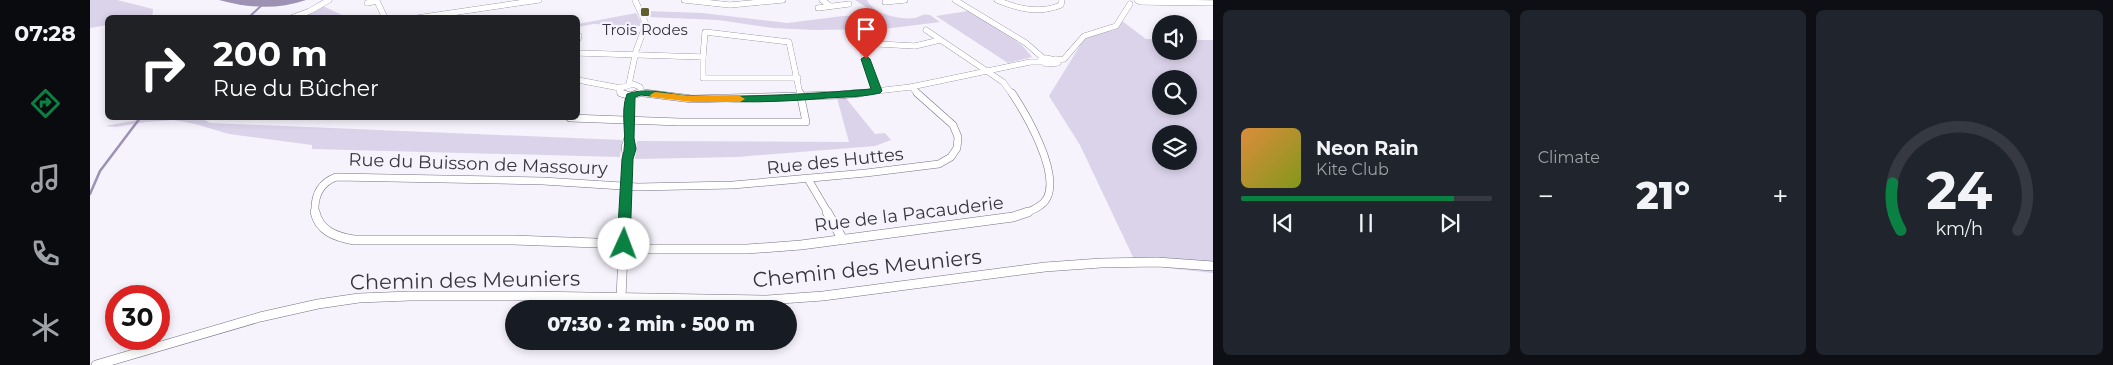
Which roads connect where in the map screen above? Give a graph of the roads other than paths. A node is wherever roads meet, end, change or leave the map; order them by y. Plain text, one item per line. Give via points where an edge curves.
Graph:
1 (328, 0) edge
2 (539, 0) edge
3 (636, 0) edge
4 (684, 0) edge
5 (783, 0) edge
6 (822, 0) edge
7 (905, 0) edge
8 (955, 0) edge
9 (997, 0) edge
10 (1062, 0) edge
11 (1139, 1) edge
12 (885, 2) dead end
13 (367, 3) dead end
14 (1213, 3) edge
15 (849, 4) dead end
16 (830, 6) junction
17 (818, 8) dead end
18 (296, 15) edge
19 (384, 15) edge
20 (437, 15) edge
21 (926, 30) dead end
22 (940, 40) junction
23 (580, 54) edge
24 (635, 55) junction
25 (704, 57) junction
26 (1043, 60) junction
27 (988, 72) junction
28 (798, 78) junction
29 (580, 80) edge
30 (630, 84) junction
31 (911, 87) junction
32 (620, 88) junction
33 (877, 91) junction
34 (640, 92) junction
35 (630, 96) junction
36 (802, 98) junction
37 (580, 118) edge
38 (629, 120) junction
39 (808, 179) junction
40 (626, 185) junction
41 (843, 240) junction
42 (624, 247) junction
43 (1213, 266) edge
44 (621, 297) junction
45 (96, 365) edge

1 - 18 street
2 - 20 street
3 - 24 street via 646,24
4 - 5 street via 743,5
6 - 16 street
7 - 12 street
8 - 26 street via 1026,43
9 - 10 street via 1014,8 1031,10 1057,7
11 - 14 street
11 - 26 street via 1139,5 1127,3 1116,26 1084,36 1064,59
13 - 19 street via 377,1
15 - 16 street
16 - 17 street
21 - 22 street
22 - 27 street
22 - 33 street via 914,46 860,43
23 - 24 street
24 - 25 street
24 - 30 street
25 - 28 street via 703,78
25 - 28 street via 705,32 790,42
26 - 27 street
27 - 31 street
27 - 41 street, Rue de la Pacauderie via 1013,93 1042,153 1050,177 1048,197 1040,205 1014,218
28 - 36 street
29 - 32 street
30 - 32 street
30 - 34 street via 638,86
31 - 33 street
31 - 39 street, Rue des Huttes via 953,124 960,142 957,152 949,160 924,168
32 - 35 street via 622,94
33 - 36 street
34 - 35 street
34 - 36 street via 692,99
35 - 38 street
36 - 38 street via 806,122
37 - 38 street
38 - 40 street
39 - 40 street, Rue des Huttes via 733,185
39 - 41 street
40 - 42 street
40 - 42 street, Rue du Buisson de Massoury via 336,177 323,184 314,207 323,227 332,234 354,240 503,240
41 - 42 street, Rue de la Pacauderie via 747,249
42 - 44 street
43 - 44 street, Chemin des Meuniers via 1187,263 1077,264 768,300
44 - 45 street, Chemin des Meuniers via 396,296 342,300 295,308 186,336

